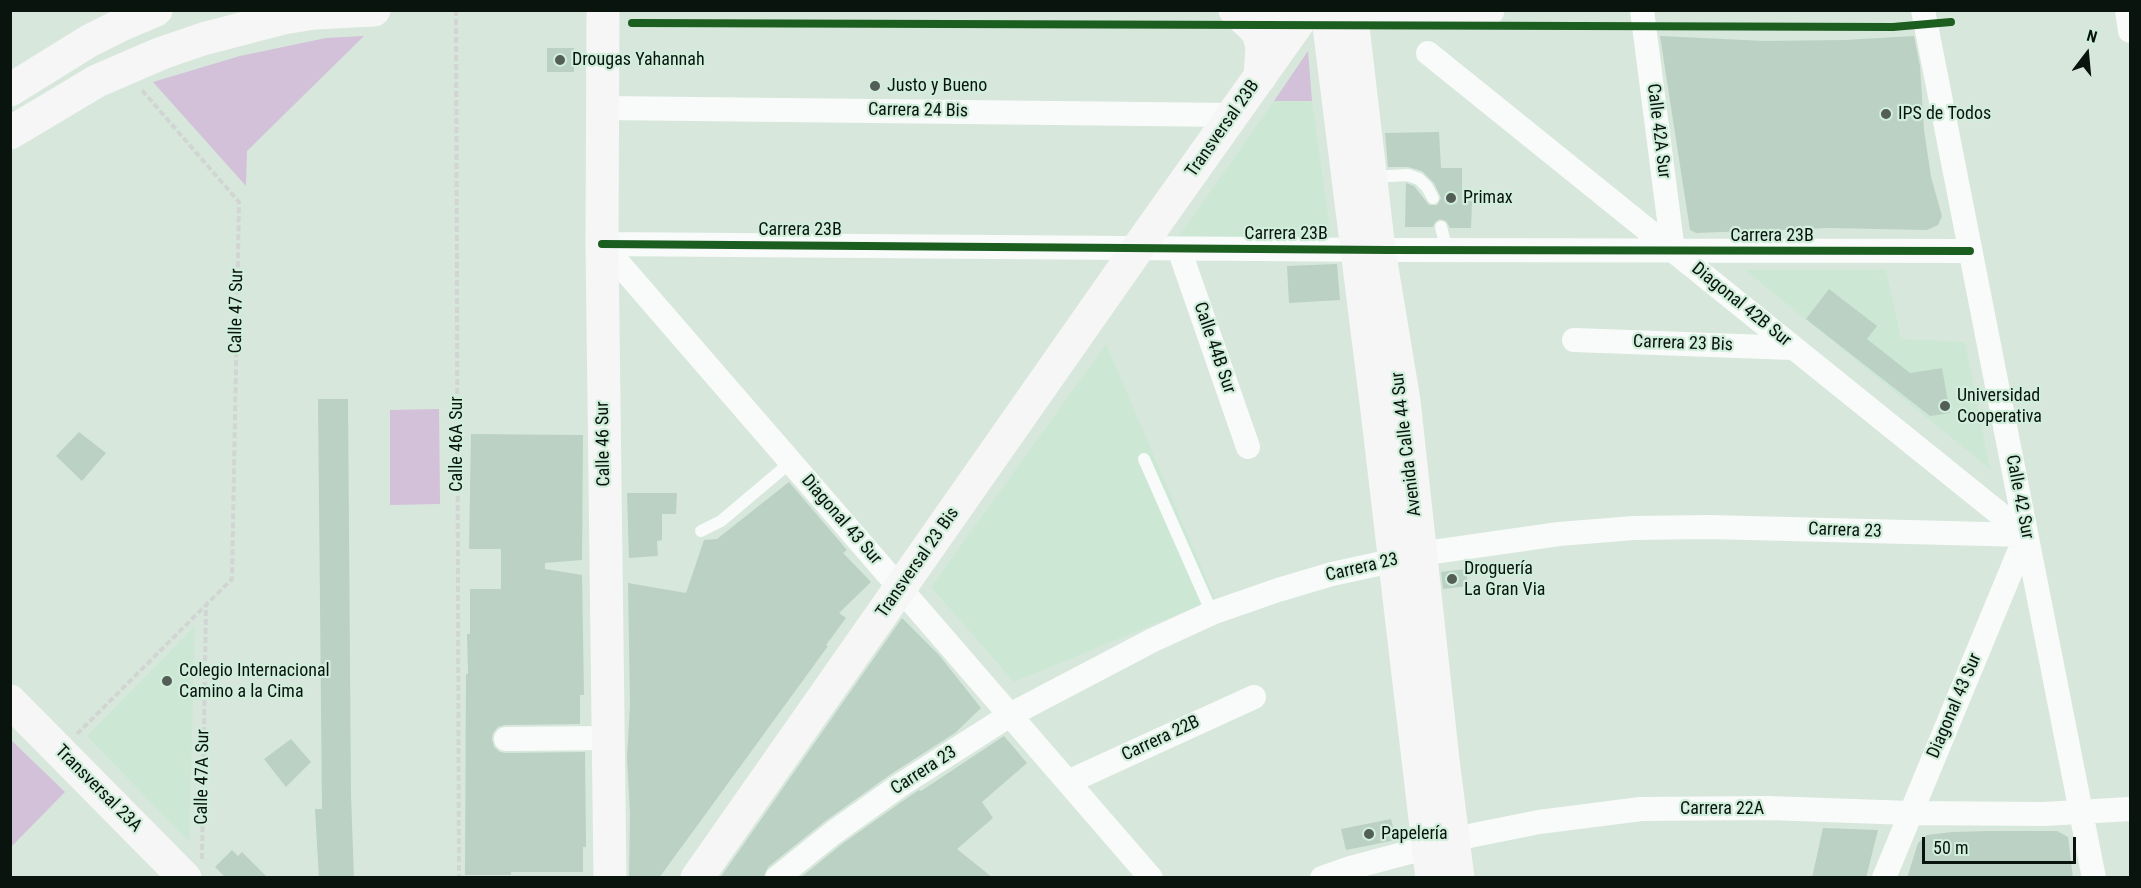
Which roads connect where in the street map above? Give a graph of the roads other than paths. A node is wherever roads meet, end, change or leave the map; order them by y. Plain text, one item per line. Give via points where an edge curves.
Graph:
1 (156, 10) edge
2 (374, 10) edge
3 (603, 10) edge
4 (1234, 10) edge
5 (1274, 10) edge
6 (1488, 10) edge
7 (1642, 10) edge
8 (1923, 10) edge
9 (2127, 10) edge
10 (1307, 11) edge
11 (1327, 11) edge
12 (1351, 11) edge
13 (2130, 31) edge
14 (1428, 53) dead end
15 (1260, 77) junction
16 (18, 80) edge
17 (603, 108) junction
18 (1233, 115) junction
19 (10, 133) edge
20 (1370, 177) junction
21 (1433, 198) dead end
22 (1441, 227) dead end
23 (602, 244) junction
24 (1138, 248) junction
25 (1179, 249) junction
26 (1368, 250) junction
27 (1447, 251) junction
28 (1673, 251) junction
29 (1970, 251) junction
30 (1574, 340) dead end
31 (1793, 348) junction
32 (1248, 447) dead end
33 (1144, 459) dead end
34 (791, 462) junction
35 (700, 531) dead end
36 (2026, 535) junction
37 (1407, 557) junction
38 (900, 588) junction
39 (1212, 613) junction
40 (1254, 697) dead end
41 (10, 702) edge
42 (1011, 715) junction
43 (609, 738) junction
44 (506, 739) dead end
45 (1068, 782) junction
46 (2130, 809) edge
47 (2081, 812) junction
48 (1910, 813) junction
49 (1438, 855) edge
50 (194, 872) edge
51 (610, 878) edge
52 (697, 878) edge
53 (777, 878) edge
54 (1151, 878) edge
55 (1322, 878) edge
56 (1458, 878) edge
57 (1884, 878) edge
58 (2094, 878) edge

1 - 16 street
2 - 19 street via 283,18 203,39 97,81
3 - 17 street, Calle 46 Sur
4 - 15 street via 1258,33 1262,46
5 - 10 street
6 - 12 street
7 - 28 street, Calle 42A Sur
8 - 29 street, Calle 42 Sur
9 - 13 street
10 - 11 street
10 - 15 street, Transversal 23B
11 - 12 street
11 - 26 street, Avenida Calle 44 Sur
12 - 20 street, Avenida Calle 44 Sur
14 - 28 street, Diagonal 42B Sur
15 - 18 street, Transversal 23B
17 - 18 street, Carrera 24 Bis
17 - 23 street, Calle 46 Sur
18 - 24 street, Transversal 23B
20 - 21 lane via 1408,175 1427,186
20 - 26 street, Avenida Calle 44 Sur
22 - 27 lane
23 - 24 street, Carrera 23B
23 - 34 street, Diagonal 43 Sur
23 - 43 street, Calle 46 Sur
24 - 25 street, Carrera 23B
24 - 38 street, Transversal 23 Bis
25 - 26 street, Carrera 23B
25 - 32 street, Calle 44B Sur
26 - 27 street, Carrera 23B
26 - 37 street, Avenida Calle 44 Sur
27 - 28 street, Carrera 23B
28 - 29 street, Carrera 23B
28 - 31 street, Diagonal 42B Sur
29 - 36 street, Calle 42 Sur
30 - 31 street, Carrera 23 Bis
31 - 36 street, Diagonal 42B Sur
33 - 39 lane
34 - 35 lane via 721,521
34 - 38 street, Diagonal 43 Sur
36 - 37 street, Carrera 23 via 1634,528 1559,534
36 - 47 street, Calle 42 Sur
36 - 48 street, Diagonal 43 Sur
37 - 39 street, Carrera 23 via 1332,574
37 - 49 street, Avenida Calle 44 Sur
38 - 42 street, Diagonal 43 Sur
38 - 52 street, Transversal 23 Bis
39 - 42 street, Carrera 23
40 - 45 street, Carrera 22B
41 - 50 street, Transversal 23A
42 - 45 street, Diagonal 43 Sur
42 - 53 street, Carrera 23 via 899,786
43 - 44 street
43 - 51 street, Calle 46 Sur
45 - 54 street, Diagonal 43 Sur
46 - 47 street, Carrera 22A
47 - 48 street, Carrera 22A
47 - 58 street, Calle 42 Sur
48 - 49 street, Carrera 22A via 1641,809 1539,822
48 - 57 street, Diagonal 43 Sur
49 - 55 street, Carrera 22A via 1350,868
49 - 56 street, Avenida Calle 44 Sur

